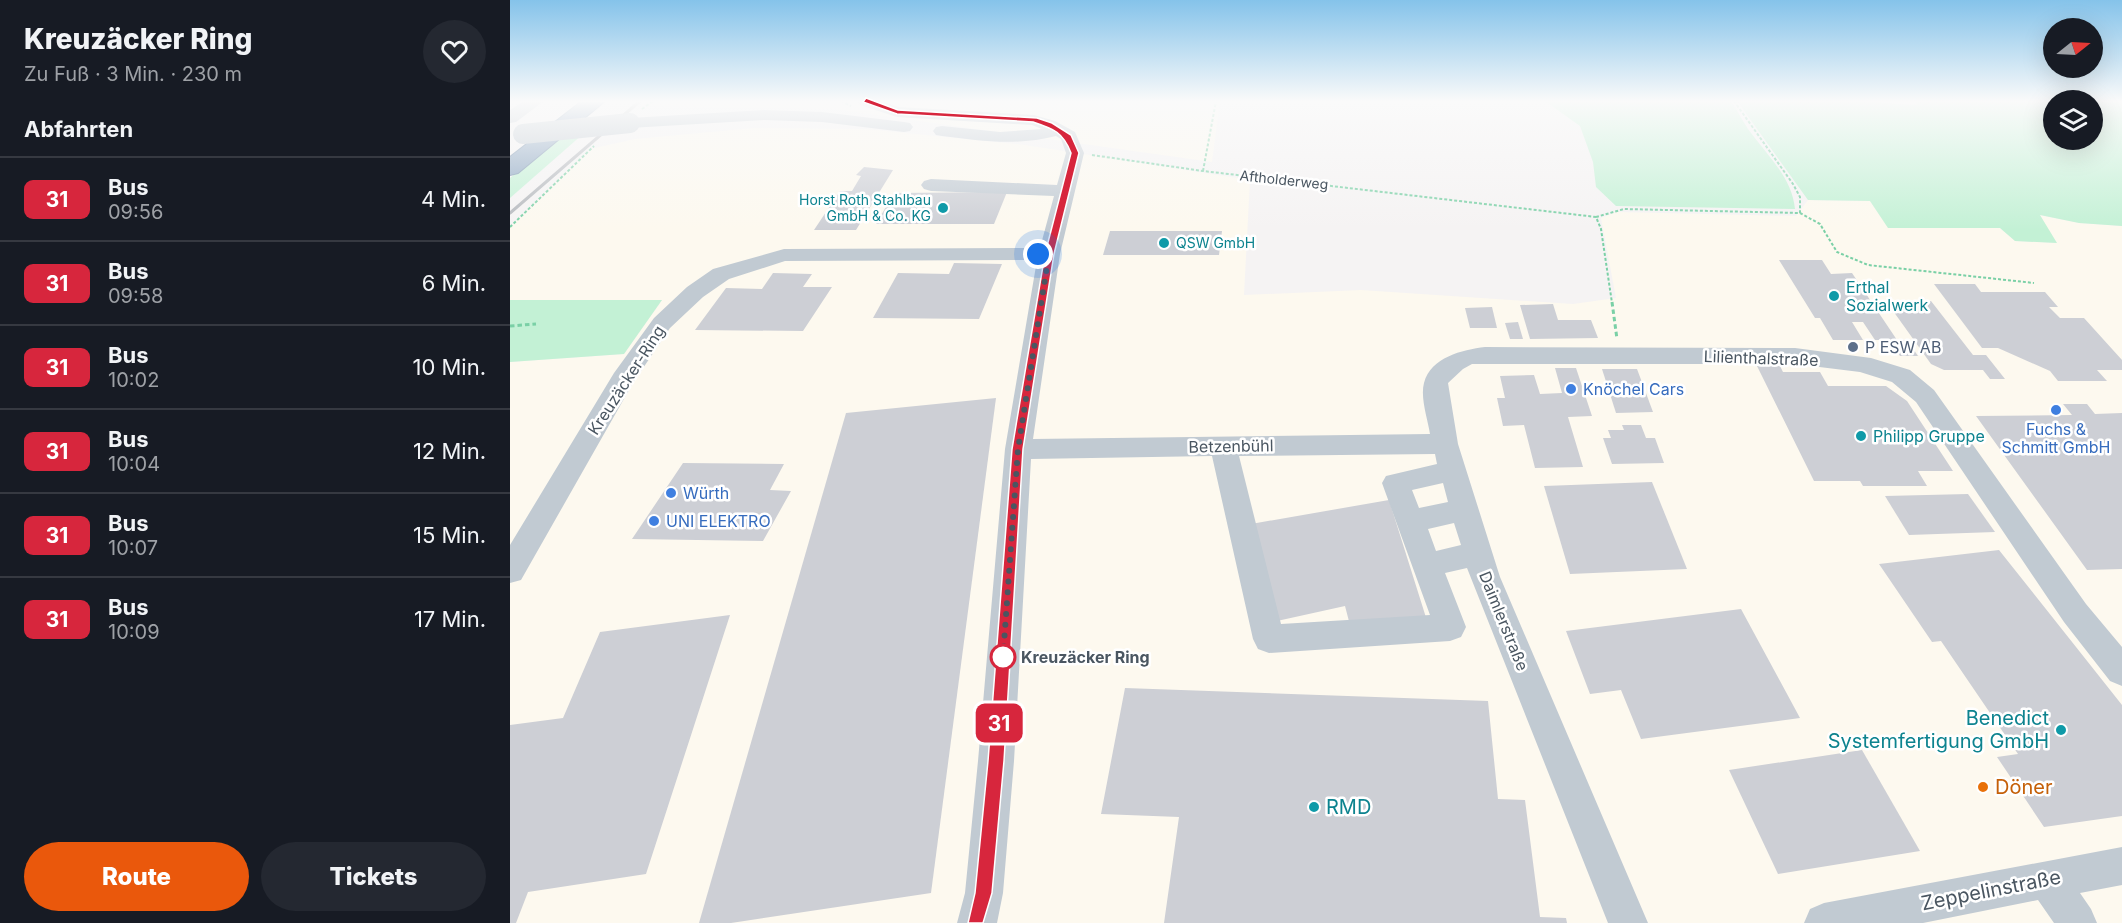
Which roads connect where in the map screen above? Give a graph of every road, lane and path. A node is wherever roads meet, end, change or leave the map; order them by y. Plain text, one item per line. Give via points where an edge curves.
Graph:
1 (540, 144) edge
2 (597, 144) edge
3 (1072, 144) edge
4 (1208, 144) edge
5 (1765, 144) edge
6 (1075, 153) junction
7 (510, 168) edge
8 (1203, 171) junction
9 (931, 185) dead end
10 (1064, 191) junction
11 (1800, 213) junction
12 (1596, 217) junction
13 (510, 227) edge
14 (1049, 254) junction
15 (2034, 283) dead end
16 (536, 324) dead end
17 (510, 326) edge
18 (1502, 356) joint
19 (1620, 356) junction
20 (1223, 447) junction
21 (1018, 449) junction
22 (1449, 458) junction
23 (1465, 510) junction
24 (1410, 521) junction
25 (1478, 553) junction
26 (1427, 565) junction
27 (510, 571) edge
28 (2122, 671) edge
29 (2122, 866) edge
30 (2047, 879) junction
31 (977, 923) edge
32 (1628, 923) edge
33 (1824, 923) edge
34 (2078, 923) edge

1 - 7 highway
2 - 13 path
3 - 6 street
4 - 8 path
5 - 11 path via 1800,197
6 - 8 path, Aftholderweg
6 - 10 street
8 - 12 path, Aftholderweg
9 - 10 street
10 - 14 street
11 - 12 path via 1624,209
11 - 15 path via 1820,224 1837,252 1868,265
12 - 19 path
14 - 21 street
14 - 27 street, Kreuzäcker-Ring via 784,255 721,274 662,323 623,380
16 - 17 path
18 - 19 street, Lilienthalstraße
18 - 22 street, Daimlerstraße via 1468,357 1454,363 1436,383
19 - 28 street, Lilienthalstraße via 1795,356 1862,364 1901,376 1925,396 2075,613
20 - 21 street, Betzenbühl
20 - 22 street, Betzenbühl
20 - 26 street via 1269,639 1450,627
21 - 31 street via 995,772 984,893
22 - 23 street, Daimlerstraße
22 - 24 street via 1396,483
23 - 24 street
23 - 25 street, Daimlerstraße
24 - 26 street
25 - 26 street
25 - 32 street, Daimlerstraße
29 - 30 street, Zeppelinstraße
30 - 33 street, Zeppelinstraße
30 - 34 street

